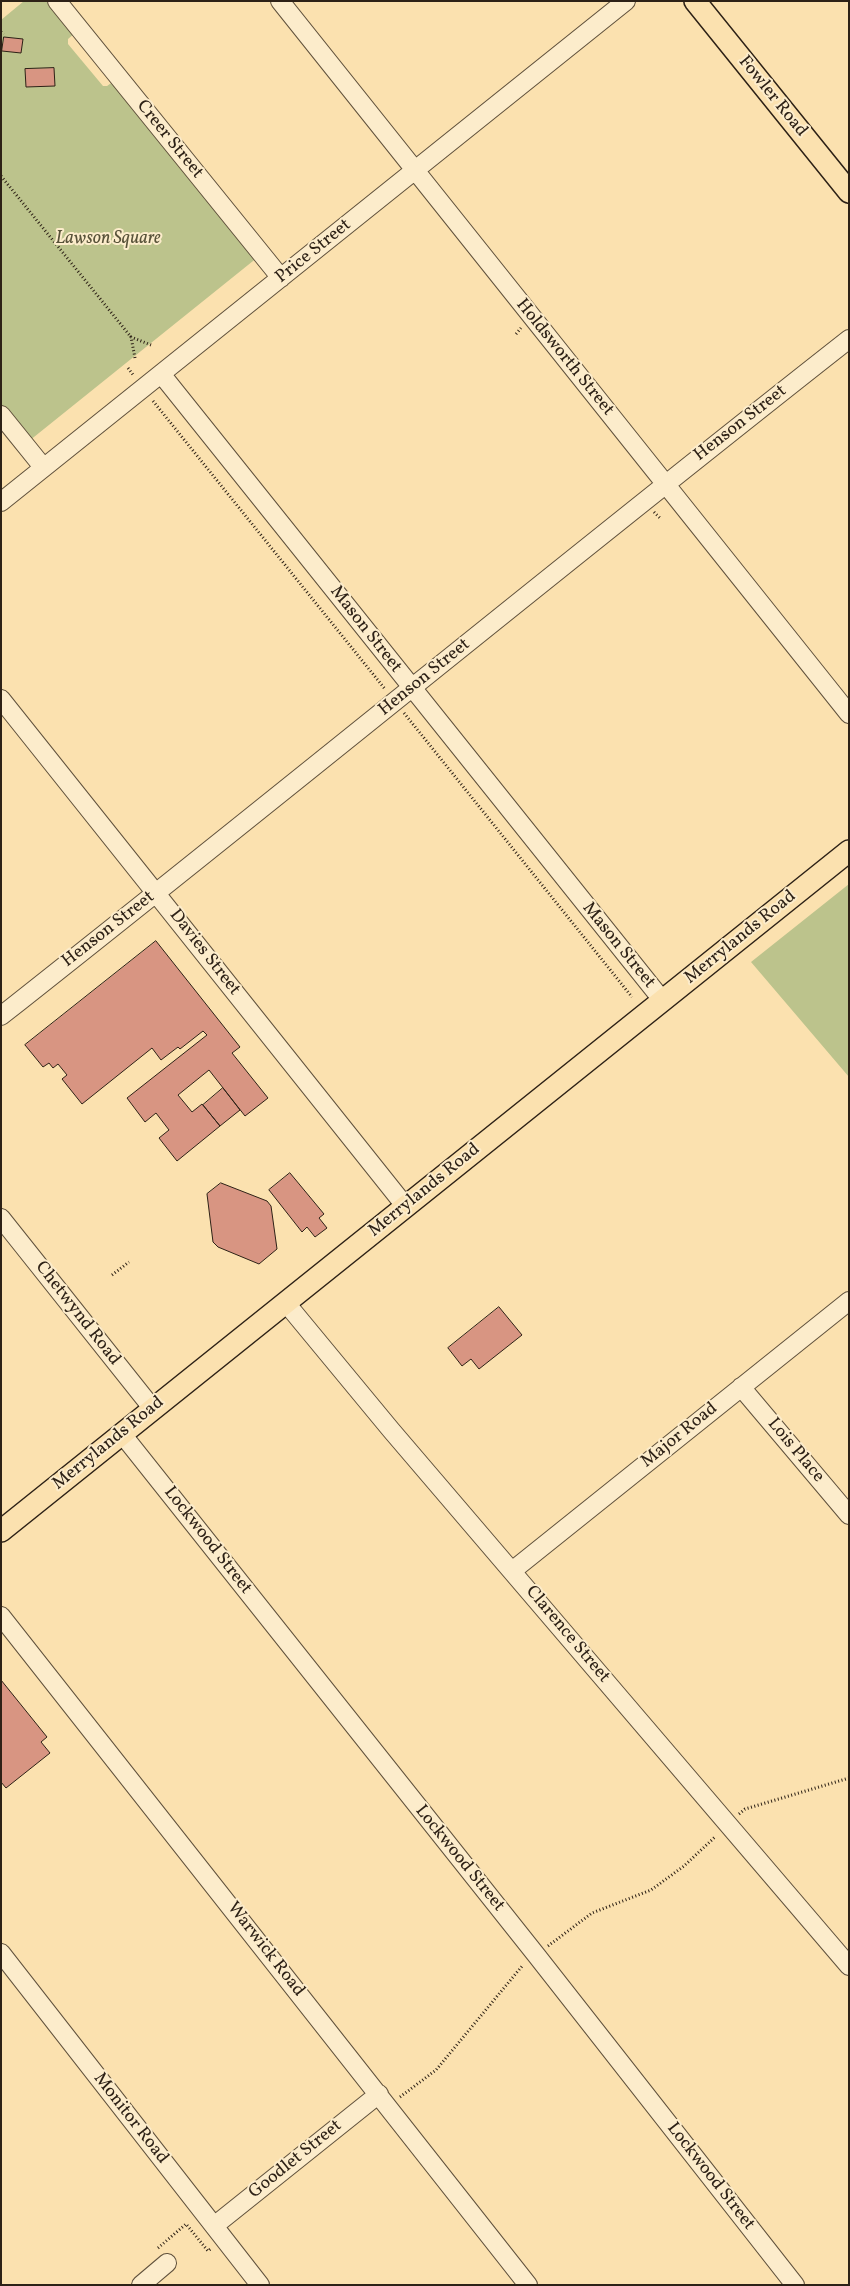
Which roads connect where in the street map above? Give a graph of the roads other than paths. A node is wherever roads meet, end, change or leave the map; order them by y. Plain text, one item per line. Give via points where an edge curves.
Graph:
1 (58, 1) edge
2 (280, 1) edge
3 (626, 1) edge
4 (695, 1) edge
5 (414, 171) junction
6 (849, 192) edge
7 (281, 278) junction
8 (849, 339) edge
9 (162, 374) junction
10 (1, 415) edge
11 (43, 467) junction
12 (665, 483) junction
13 (1, 502) edge
14 (412, 689) junction
15 (1, 699) edge
16 (849, 714) edge
17 (849, 852) edge
18 (157, 893) junction
19 (663, 1001) junction
20 (1, 1016) edge
21 (406, 1207) junction
22 (1, 1218) edge
23 (849, 1301) edge
24 (286, 1303) junction
25 (741, 1387) junction
26 (153, 1409) junction
27 (122, 1434) junction
28 (849, 1515) edge
29 (1, 1530) edge
30 (512, 1571) junction
31 (1, 1616) edge
32 (1, 1953) edge
33 (849, 1966) edge
34 (379, 2094) junction
35 (214, 2226) junction
36 (167, 2263) dead end
37 (141, 2285) edge
38 (260, 2285) edge
39 (528, 2285) edge
40 (795, 2285) edge

1 - 7 street, Creer Street
2 - 5 street, Holdsworth Street
3 - 5 street, Price Street
4 - 6 main road, Fowler Road
5 - 7 street, Price Street
5 - 12 street, Holdsworth Street
7 - 9 street, Price Street
8 - 12 street, Henson Street
9 - 11 street, Price Street
9 - 14 street, Mason Street
10 - 11 street
11 - 13 street, Price Street
12 - 14 street, Henson Street
12 - 16 street, Holdsworth Street
14 - 18 street, Henson Street
14 - 19 street, Mason Street
15 - 18 street, Davies Street
17 - 19 main road, Merrylands Road
18 - 20 street, Henson Street
18 - 21 street, Davies Street
19 - 21 main road, Merrylands Road
21 - 24 main road, Merrylands Road
22 - 26 street, Chetwynd Road
23 - 25 street, Major Road
24 - 26 main road, Merrylands Road
24 - 30 street, Clarence Street
25 - 28 street, Lois Place
25 - 30 street, Major Road
26 - 27 main road, Merrylands Road
27 - 29 main road, Merrylands Road
27 - 40 street, Lockwood Street
30 - 33 street, Clarence Street
31 - 34 street, Warwick Road
32 - 35 street, Monitor Road
34 - 35 street, Goodlet Street
34 - 39 street, Warwick Road
35 - 38 street, Monitor Road
36 - 37 street

